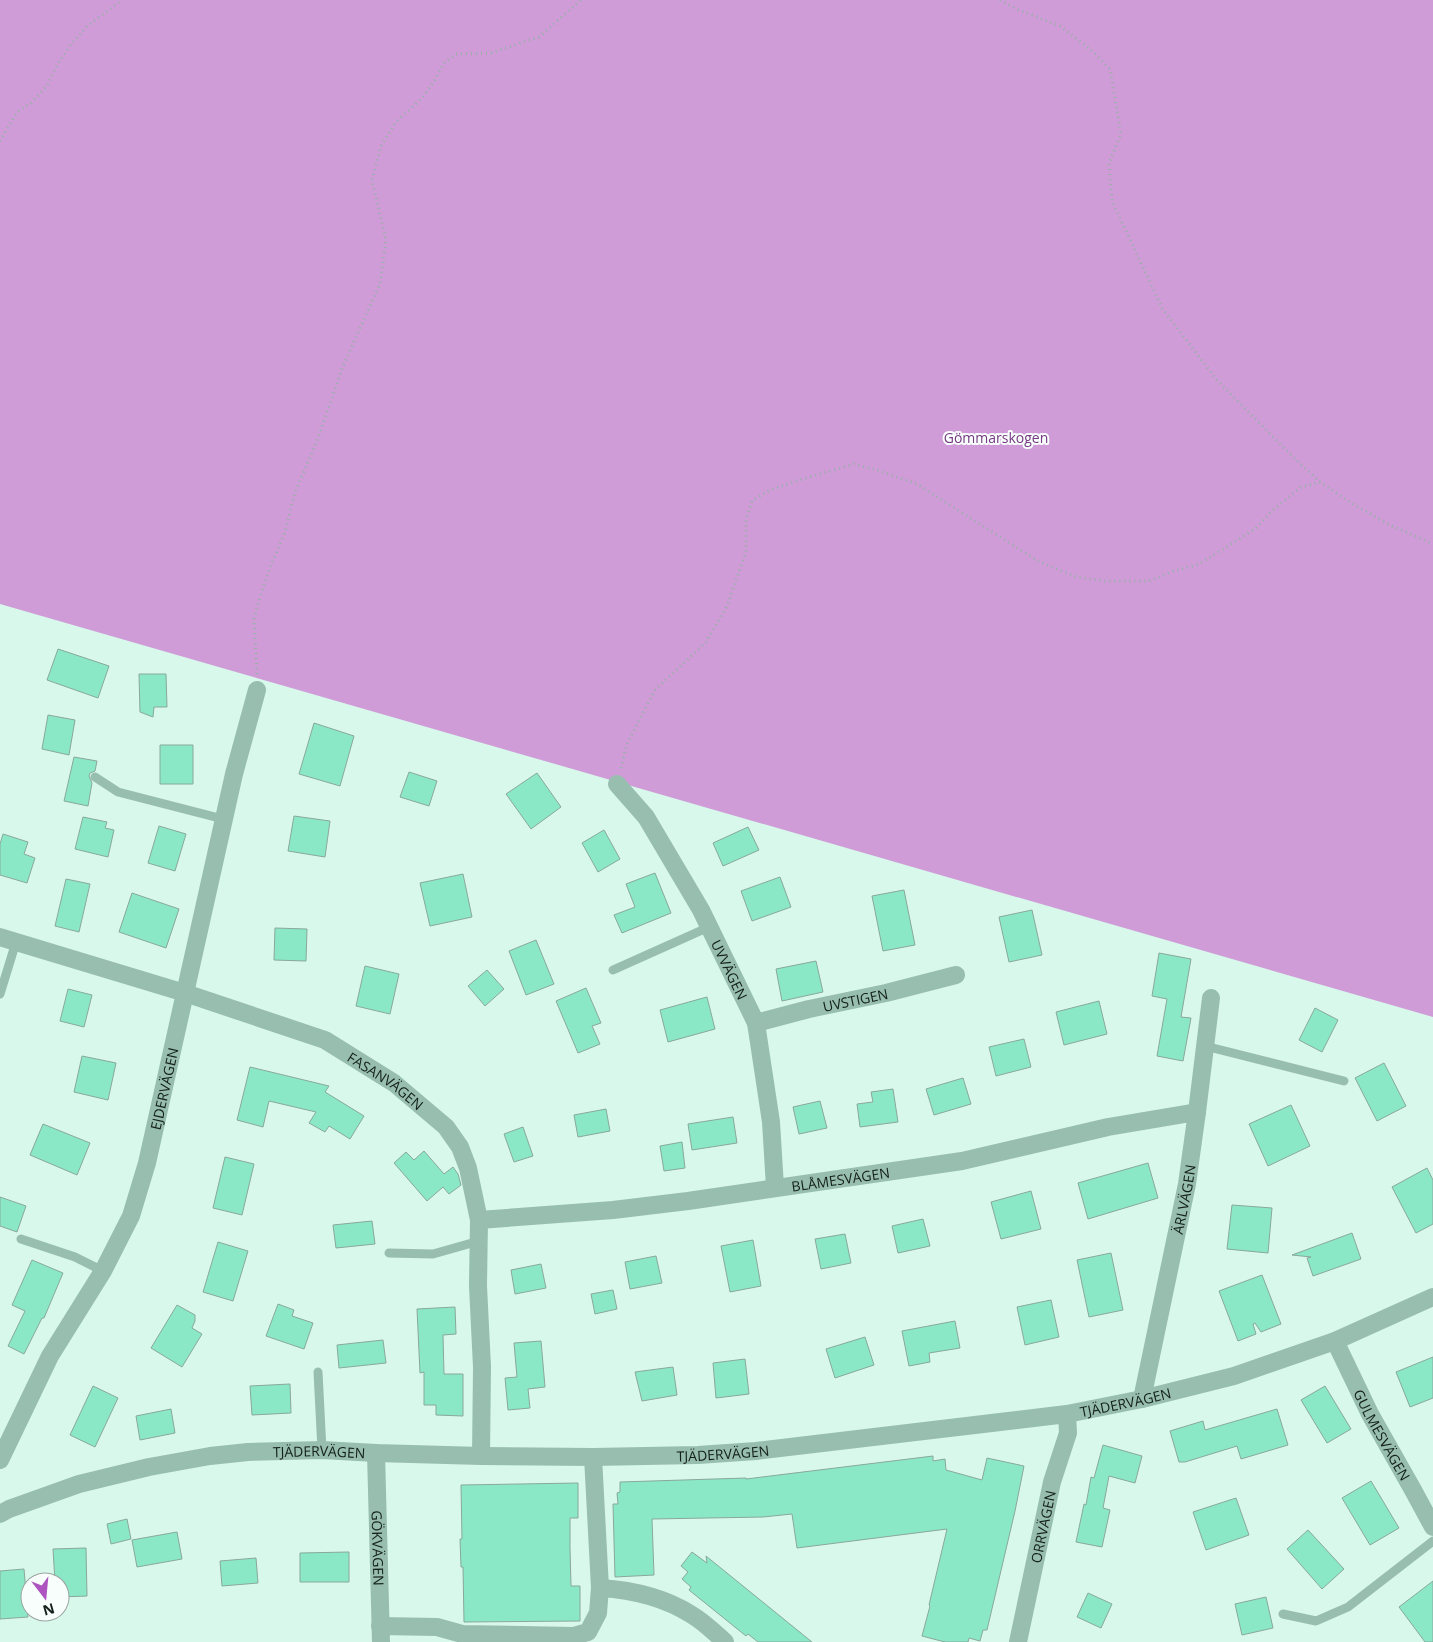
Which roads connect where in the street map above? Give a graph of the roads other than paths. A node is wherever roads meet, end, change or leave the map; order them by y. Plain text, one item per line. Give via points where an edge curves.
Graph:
1 (257, 690) road end
2 (95, 776) dead end
3 (613, 783) road end
4 (224, 819) junction
5 (709, 927) junction
6 (8, 940) edge
7 (613, 970) dead end
8 (956, 975) dead end
9 (185, 993) junction
10 (0, 994) edge
11 (1211, 998) dead end
12 (756, 1023) junction
13 (1205, 1046) junction
14 (1344, 1081) dead end
15 (1197, 1112) junction
16 (775, 1187) junction
17 (479, 1220) junction
18 (21, 1239) dead end
19 (479, 1241) junction
20 (389, 1253) dead end
21 (103, 1271) junction
22 (1433, 1297) edge
23 (1335, 1341) junction
24 (318, 1372) dead end
25 (1142, 1399) junction
26 (1067, 1414) junction
27 (322, 1450) junction
28 (376, 1453) junction
29 (481, 1456) junction
30 (593, 1457) junction
31 (0, 1460) edge
32 (0, 1514) edge
33 (1433, 1527) edge
34 (1433, 1541) edge
35 (600, 1588) junction
36 (1283, 1614) dead end
37 (381, 1634) edge
38 (725, 1642) edge
39 (1018, 1642) edge

1 - 4 street, EJDERVÄGEN
2 - 4 lane via 118,792
3 - 5 street, UVVÄGEN via 646,817
4 - 9 street, EJDERVÄGEN
5 - 7 lane
5 - 12 street, UVVÄGEN
6 - 9 street, FASANVÄGEN
6 - 10 lane
8 - 12 street, UVSTIGEN
9 - 17 street, FASANVÄGEN via 325,1040 394,1083 446,1127 460,1147
9 - 21 street, EJDERVÄGEN via 144,1172 131,1216
11 - 13 street, ÄRLVÄGEN
12 - 16 street, UVVÄGEN via 771,1122
13 - 14 lane
13 - 15 street, ÄRLVÄGEN
15 - 16 street, BLÅMESVÄGEN via 1108,1127 962,1161
15 - 25 street, ÄRLVÄGEN via 1185,1193
16 - 17 street, BLÅMESVÄGEN via 613,1210
17 - 19 street, FASANVÄGEN
18 - 21 lane via 76,1257
19 - 20 lane via 434,1254
19 - 29 street, FASANVÄGEN
21 - 31 street, EJDERVÄGEN via 50,1356
22 - 23 street, TJÄDERVÄGEN
23 - 25 street, TJÄDERVÄGEN via 1234,1376
23 - 33 street, GULMESVÄGEN via 1370,1414
24 - 27 lane
25 - 26 street, TJÄDERVÄGEN
26 - 30 street, TJÄDERVÄGEN via 756,1451
26 - 39 street, ORRVÄGEN via 1068,1433 1052,1482
27 - 28 street, TJÄDERVÄGEN
27 - 32 street, TJÄDERVÄGEN via 248,1452 149,1468 78,1484
28 - 29 street, TJÄDERVÄGEN
28 - 37 street, GÖKVÄGEN
29 - 30 street, TJÄDERVÄGEN
30 - 35 street
34 - 36 lane via 1348,1607 1316,1621
35 - 37 street via 598,1613 588,1632 574,1636 462,1634 437,1627
35 - 38 street via 622,1589 663,1599 693,1615

